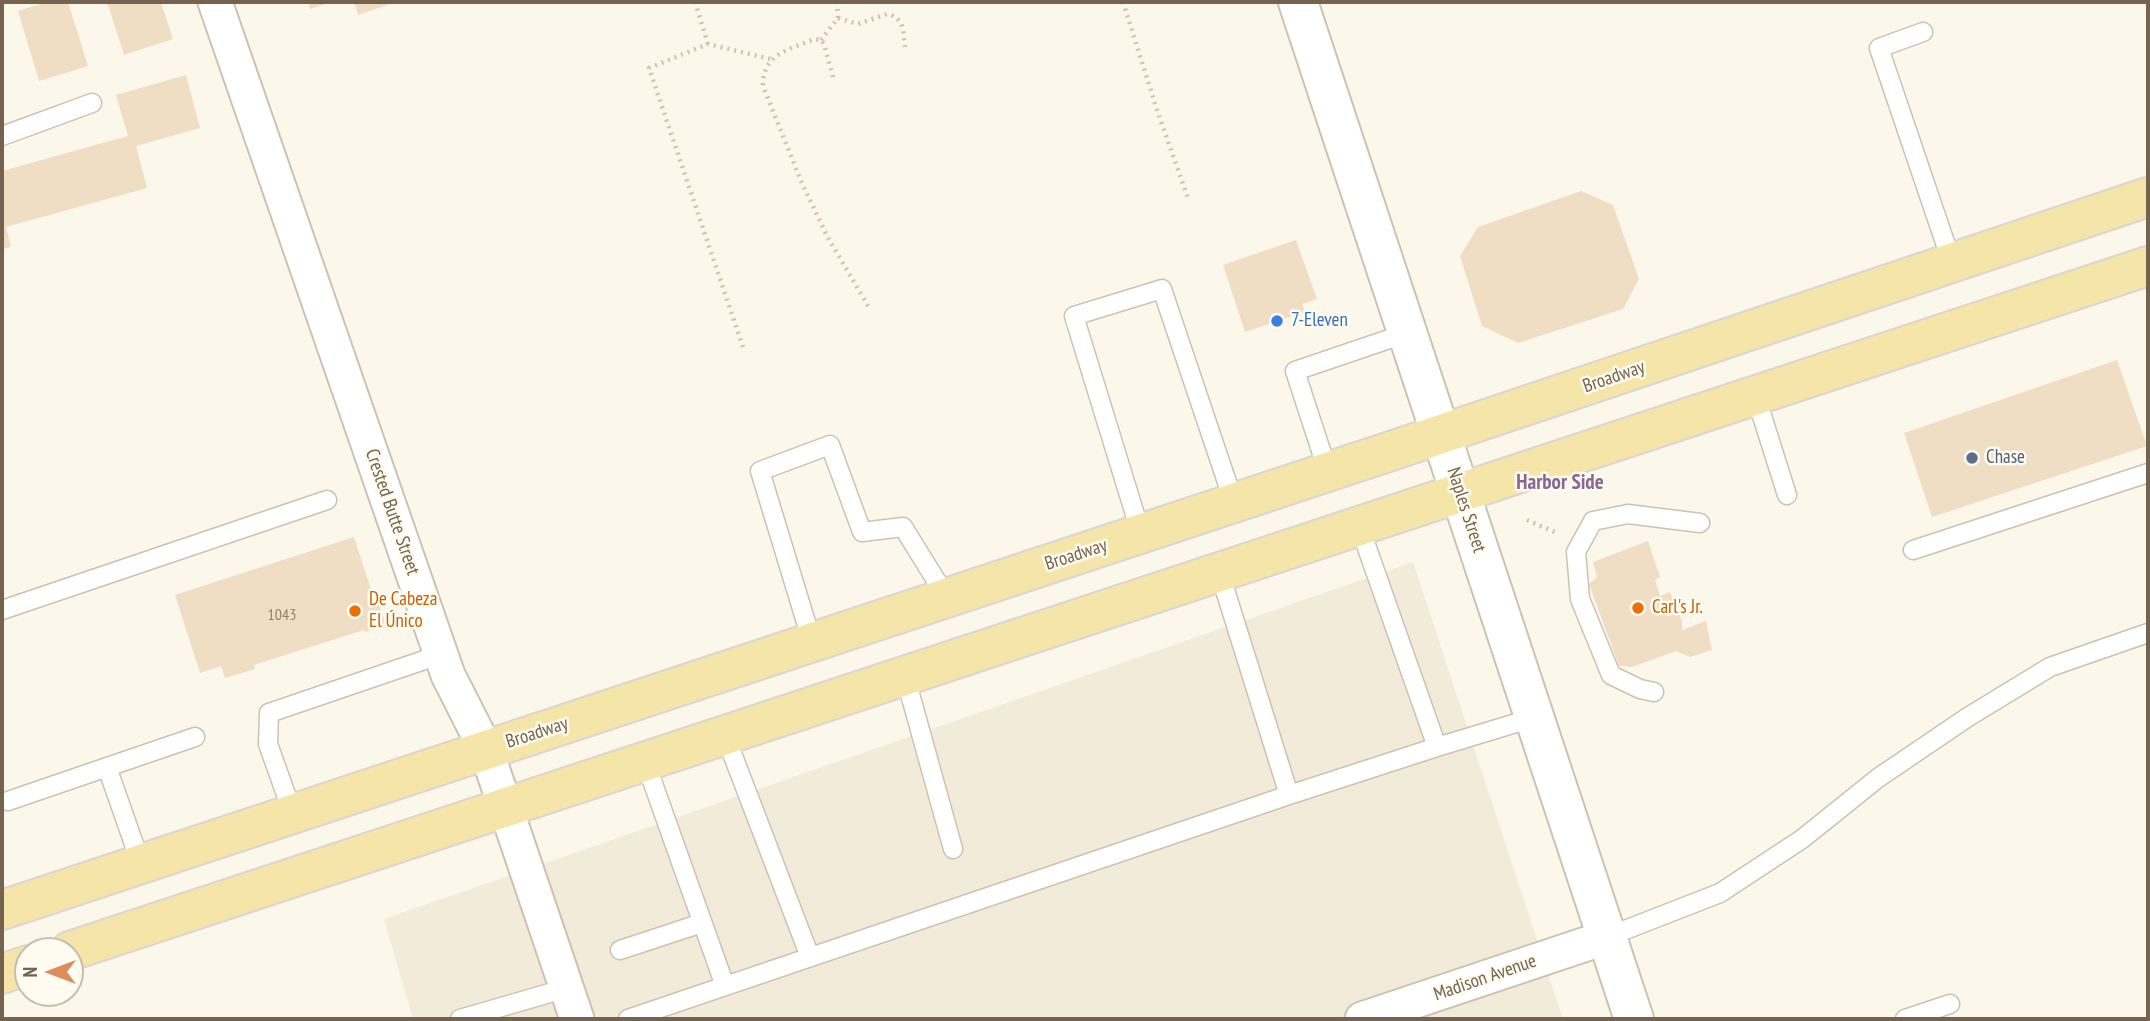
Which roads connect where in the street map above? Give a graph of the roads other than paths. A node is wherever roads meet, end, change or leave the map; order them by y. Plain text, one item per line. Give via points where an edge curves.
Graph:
1 (215, 2) edge
2 (1298, 2) edge
3 (1923, 32) dead end
4 (92, 103) dead end
5 (2, 136) edge
6 (2148, 197) edge
7 (1952, 263) junction
8 (2148, 266) edge
9 (1408, 333) junction
10 (1756, 397) junction
11 (1441, 434) junction
12 (1328, 472) junction
13 (2148, 473) edge
14 (1461, 495) junction
15 (1787, 495) dead end
16 (327, 500) dead end
17 (1234, 503) junction
18 (1700, 523) dead end
19 (1360, 528) junction
20 (1141, 534) junction
21 (1913, 550) dead end
22 (1220, 574) junction
23 (947, 598) junction
24 (2, 610) edge
25 (2148, 633) edge
26 (812, 642) junction
27 (442, 654) junction
28 (905, 676) junction
29 (1654, 692) dead end
30 (1536, 717) junction
31 (725, 735) junction
32 (195, 737) dead end
33 (1437, 747) junction
34 (486, 750) junction
35 (645, 761) junction
36 (107, 767) junction
37 (1289, 795) junction
38 (8, 801) dead end
39 (505, 806) junction
40 (293, 814) junction
41 (953, 849) dead end
42 (141, 864) junction
43 (2, 910) edge
44 (702, 923) junction
45 (1607, 937) junction
46 (84, 946) edge
47 (620, 950) dead end
48 (810, 957) junction
49 (725, 986) junction
50 (567, 988) junction
51 (1950, 1004) dead end
52 (460, 1019) edge
53 (577, 1019) edge
54 (628, 1019) edge
55 (1362, 1019) edge
56 (1634, 1019) edge
57 (1905, 1019) edge

1 - 27 street, Crested Butte Street
2 - 9 street, Naples Street
3 - 7 lane via 1879,48
4 - 5 lane
6 - 7 main road, Broadway
7 - 11 main road, Broadway
8 - 10 main road
9 - 11 street, Naples Street
9 - 12 lane via 1295,371
10 - 14 main road
10 - 15 lane
11 - 12 main road, Broadway
11 - 14 street, Naples Street
12 - 17 main road, Broadway
13 - 21 lane
14 - 19 main road
14 - 30 street, Naples Street
16 - 24 lane
17 - 20 main road, Broadway
17 - 20 lane via 1162,289 1074,316
18 - 29 lane via 1628,514 1592,521 1576,552 1580,599 1611,675
19 - 22 main road
19 - 33 lane
20 - 23 main road, Broadway
22 - 28 main road
22 - 37 lane
23 - 26 main road, Broadway
23 - 26 lane via 903,527 862,532 830,445 760,471
25 - 45 lane via 2050,667 1889,770 1802,839 1720,893
26 - 34 main road, Broadway
27 - 34 street, Crested Butte Street
27 - 40 lane via 269,713 268,744
28 - 31 main road
28 - 41 lane
30 - 33 lane
30 - 45 street, Naples Street
31 - 35 main road
31 - 48 lane
32 - 36 lane
33 - 37 lane
34 - 39 street, Crested Butte Street
34 - 40 main road, Broadway
35 - 39 main road
35 - 44 lane
36 - 38 lane
36 - 42 lane
37 - 48 lane
39 - 46 main road
39 - 50 street, Crested Butte Street
40 - 42 main road, Broadway
42 - 43 main road, Broadway
44 - 47 lane
44 - 49 lane
45 - 55 street, Madison Avenue
45 - 56 street, Naples Street
48 - 49 lane
49 - 54 lane
50 - 52 lane
50 - 53 street, Crested Butte Street
51 - 57 lane

